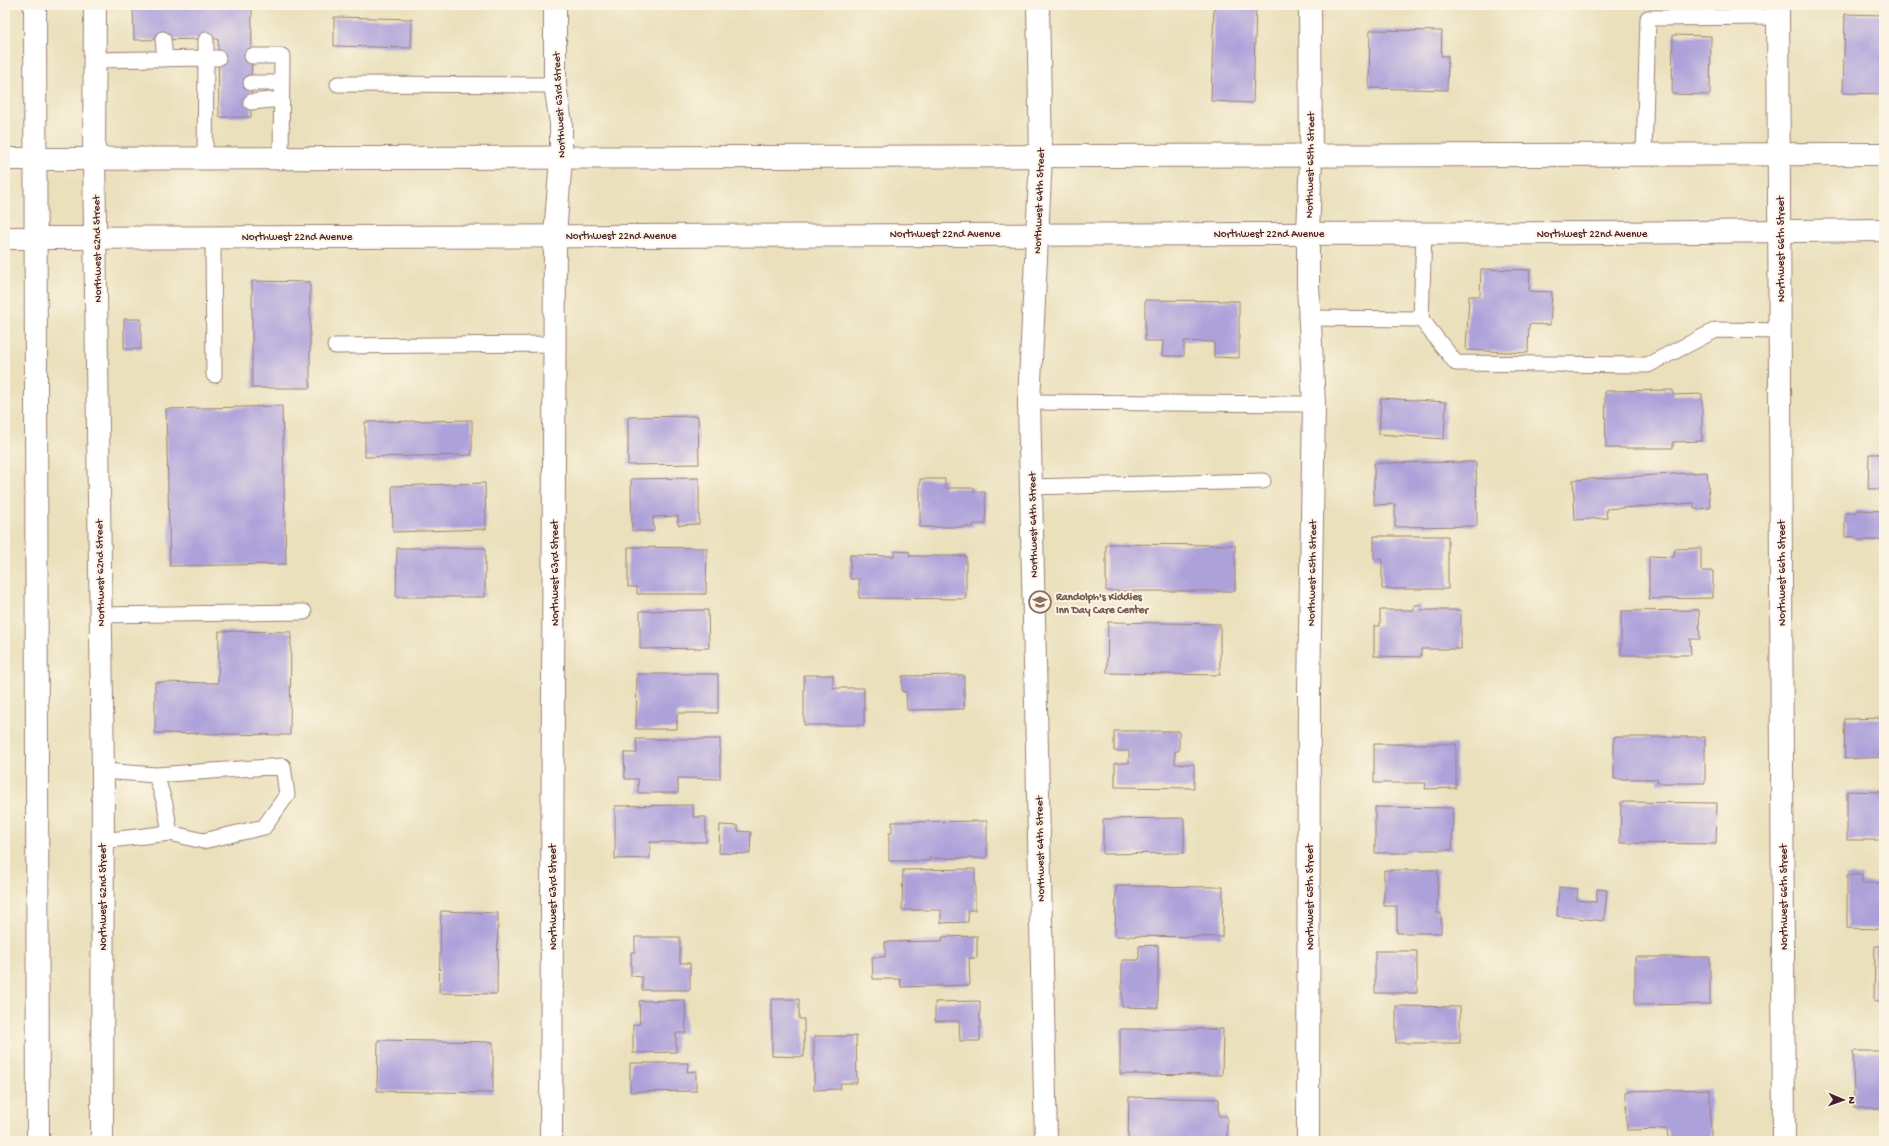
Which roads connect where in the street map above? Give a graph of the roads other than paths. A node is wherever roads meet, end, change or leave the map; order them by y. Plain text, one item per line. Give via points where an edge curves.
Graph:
1 (35, 5) edge
2 (95, 5) edge
3 (555, 5) edge
4 (1038, 5) edge
5 (1310, 5) edge
6 (1778, 11) edge
7 (163, 40) dead end
8 (206, 40) dead end
9 (252, 56) dead end
10 (212, 58) junction
11 (165, 59) junction
12 (96, 60) junction
13 (281, 83) junction
14 (251, 84) dead end
15 (338, 84) dead end
16 (555, 85) junction
17 (281, 99) junction
18 (251, 102) dead end
19 (1779, 154) junction
20 (1884, 154) edge
21 (1644, 155) junction
22 (1041, 156) junction
23 (1311, 156) junction
24 (94, 158) junction
25 (561, 158) junction
26 (5, 159) edge
27 (35, 159) junction
28 (205, 159) junction
29 (281, 160) junction
30 (1780, 230) junction
31 (1884, 230) edge
32 (1036, 233) junction
33 (1308, 233) junction
34 (1424, 233) junction
35 (555, 235) junction
36 (96, 236) junction
37 (213, 236) junction
38 (5, 238) edge
39 (35, 238) junction
40 (1308, 318) junction
41 (1421, 319) junction
42 (1780, 331) junction
43 (555, 344) junction
44 (335, 346) dead end
45 (214, 375) dead end
46 (1029, 402) junction
47 (1314, 404) junction
48 (1263, 481) dead end
49 (1031, 487) junction
50 (304, 612) dead end
51 (99, 615) junction
52 (103, 772) junction
53 (156, 775) junction
54 (170, 833) junction
55 (102, 841) junction
56 (38, 1141) edge
57 (102, 1141) edge
58 (551, 1141) edge
59 (1046, 1141) edge
60 (1308, 1141) edge
61 (1784, 1141) edge

1 - 27 main road
2 - 12 main road, Northwest 62nd Street
3 - 16 main road, Northwest 63rd Street
4 - 22 main road, Northwest 64th Street
5 - 23 main road, Northwest 65th Street
6 - 19 main road, Northwest 66th Street
6 - 21 lane via 1648,18
7 - 11 lane
8 - 10 lane
9 - 13 lane via 282,56
10 - 11 lane
10 - 28 lane via 212,100
11 - 12 lane
12 - 24 main road, Northwest 62nd Street
13 - 14 lane
13 - 17 lane
15 - 16 lane
16 - 25 main road, Northwest 63rd Street via 561,123
17 - 18 lane
17 - 29 lane
19 - 20 main road
19 - 21 main road
19 - 30 main road, Northwest 66th Street
21 - 23 main road
22 - 23 main road
22 - 25 main road
22 - 32 main road, Northwest 64th Street
23 - 33 main road, Northwest 65th Street
24 - 27 main road
24 - 28 main road
24 - 36 main road, Northwest 62nd Street
25 - 29 main road
25 - 35 main road, Northwest 63rd Street
26 - 27 main road
27 - 39 main road
28 - 29 main road
30 - 31 main road, Northwest 22nd Avenue
30 - 34 main road, Northwest 22nd Avenue
30 - 42 main road, Northwest 66th Street
32 - 33 main road, Northwest 22nd Avenue
32 - 35 main road, Northwest 22nd Avenue
32 - 46 main road, Northwest 64th Street
33 - 34 main road, Northwest 22nd Avenue
33 - 40 main road, Northwest 65th Street
34 - 41 lane
35 - 37 main road, Northwest 22nd Avenue
35 - 43 main road, Northwest 63rd Street
36 - 37 main road, Northwest 22nd Avenue
36 - 39 main road, Northwest 22nd Avenue
36 - 51 main road, Northwest 62nd Street
37 - 45 lane
38 - 39 main road, Northwest 22nd Avenue
39 - 56 main road
40 - 41 lane
40 - 47 main road, Northwest 65th Street
41 - 42 lane via 1456,363 1648,365 1716,330
42 - 61 main road, Northwest 66th Street
43 - 44 lane
43 - 58 main road, Northwest 63rd Street
46 - 47 lane
46 - 49 main road, Northwest 64th Street
47 - 60 main road, Northwest 65th Street
48 - 49 lane
49 - 59 main road, Northwest 64th Street
50 - 51 lane
51 - 52 main road, Northwest 62nd Street
52 - 53 lane
52 - 55 main road, Northwest 62nd Street
53 - 54 lane
53 - 54 lane via 283,766 287,794 264,827 203,841
54 - 55 lane
55 - 57 main road, Northwest 62nd Street

